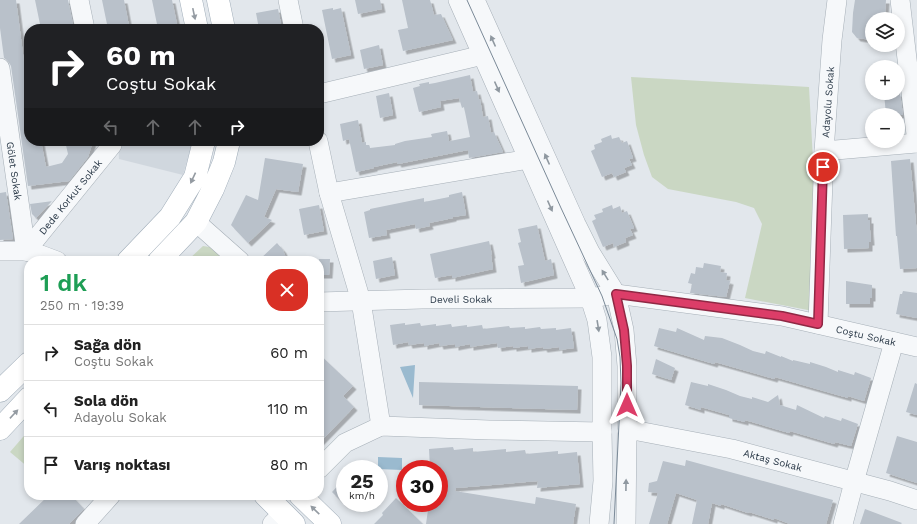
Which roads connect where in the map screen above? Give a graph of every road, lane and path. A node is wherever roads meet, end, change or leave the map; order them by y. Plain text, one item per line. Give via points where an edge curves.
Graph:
1 (79, 0) edge
2 (191, 0) edge
3 (218, 0) edge
4 (288, 0) edge
5 (458, 0) edge
6 (475, 0) edge
7 (837, 0) edge
8 (900, 0) edge
9 (84, 24) edge
10 (196, 24) edge
11 (223, 24) edge
12 (293, 24) edge
13 (483, 55) junction
14 (0, 68) edge
15 (324, 93) edge
16 (917, 143) edge
17 (111, 146) edge
18 (203, 146) edge
19 (228, 146) edge
20 (319, 146) edge
21 (824, 151) junction
22 (529, 159) junction
23 (330, 193) junction
24 (196, 222) junction
25 (0, 251) edge
26 (31, 256) edge
27 (44, 256) edge
28 (133, 256) edge
29 (164, 256) edge
30 (234, 256) edge
31 (603, 296) junction
32 (361, 301) junction
33 (324, 302) edge
34 (818, 324) junction
35 (894, 342) junction
36 (917, 347) edge
37 (24, 368) edge
38 (0, 391) edge
39 (24, 403) edge
40 (380, 426) junction
41 (0, 429) edge
42 (627, 431) junction
43 (602, 432) junction
44 (324, 464) edge
45 (854, 482) junction
46 (107, 500) edge
47 (269, 500) edge
48 (305, 500) edge
49 (917, 500) edge
50 (283, 520) edge
51 (85, 524) edge
52 (330, 524) edge
53 (600, 524) edge
54 (626, 524) edge
55 (843, 524) edge

1 - 9 street
2 -> 10 main road
3 - 11 main road
4 - 12 street
5 - 13 street
31 -> 6 street via 590,252
7 - 21 street, Adayolu Sokak
8 - 16 street
13 - 15 street
13 -> 22 street
14 - 26 street, Gölet Sokak
16 - 21 street
17 - 26 street, Dede Korkut Sokak
18 -> 28 main road via 195,177 170,217
19 - 24 main road via 213,189
20 - 23 street
21 - 34 street, Adayolu Sokak
22 - 23 street
22 -> 31 street via 574,260
23 - 32 street
24 - 29 main road
24 - 30 street
25 - 26 street
26 - 27 street
31 - 32 street, Develi Sokak
31 - 34 street, Coştu Sokak via 782,316
31 - 42 street via 624,330
31 -> 43 street via 597,320 602,357
32 - 33 street, Develi Sokak
32 - 40 street
34 - 35 street, Coştu Sokak
35 - 36 street, Coştu Sokak
35 - 45 street
37 - 38 main road
41 -> 39 main road
40 - 43 street
40 - 44 street via 345,443
42 - 45 street, Aktaş Sokak via 732,450
54 -> 42 street
43 - 53 street via 603,481
45 - 49 street, Aktaş Sokak
45 - 55 street
46 - 51 street
47 - 50 main road
52 -> 48 main road

